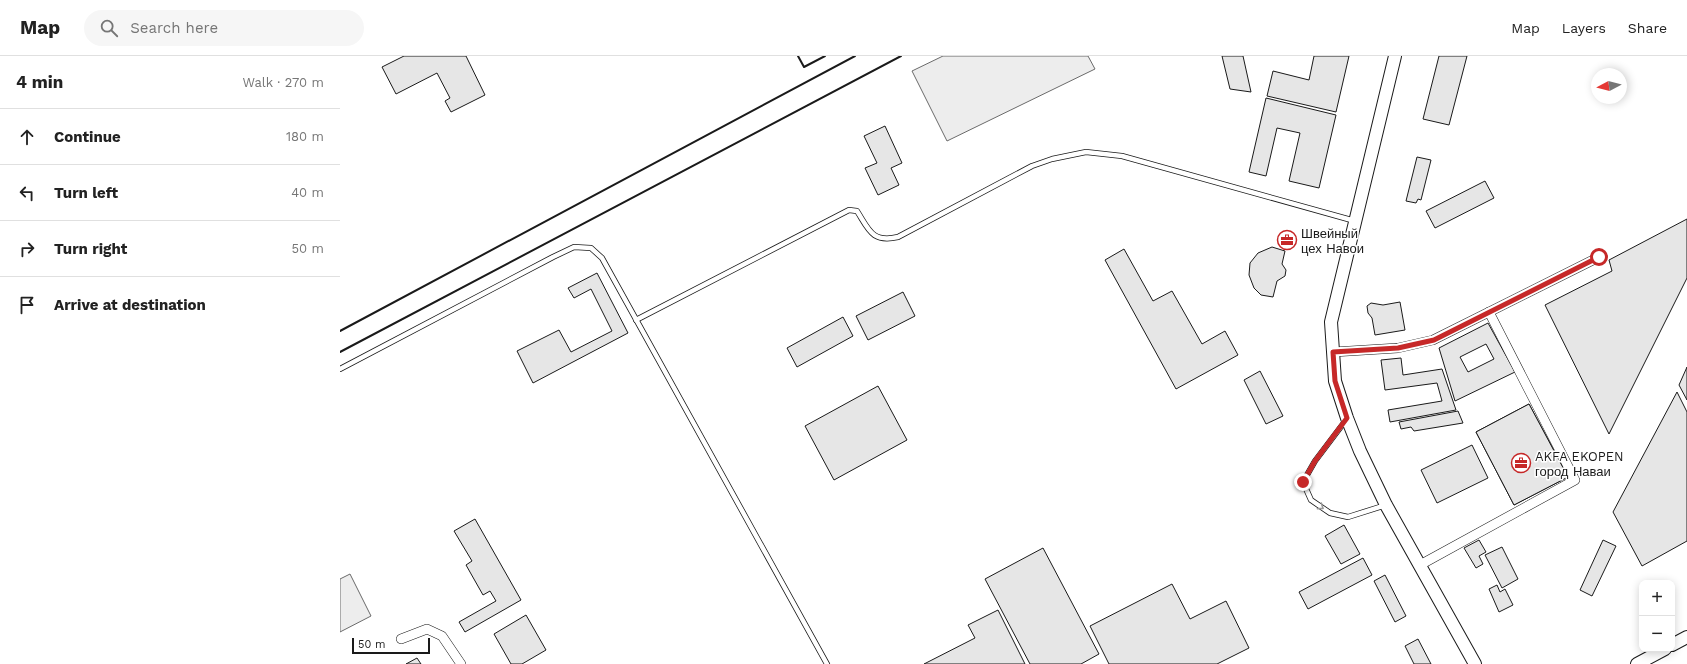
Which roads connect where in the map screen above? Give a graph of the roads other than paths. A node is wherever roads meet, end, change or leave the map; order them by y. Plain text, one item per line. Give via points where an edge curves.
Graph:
1 (1395, 56) edge
2 (1355, 222) junction
3 (1599, 257) dead end
4 (1489, 312) junction
5 (636, 320) junction
6 (1333, 352) junction
7 (340, 369) edge
8 (1347, 418) junction
9 (1386, 505) junction
10 (1420, 565) junction
11 (1687, 638) edge
12 (401, 639) dead end
13 (1675, 644) edge
14 (1659, 652) edge
15 (461, 664) edge
16 (827, 664) edge
17 (1476, 664) edge
18 (1637, 664) edge

1 - 2 street
2 - 5 lane via 1122,156 1086,152 1032,166 898,237 887,240 874,236 857,212 849,210
2 - 6 street via 1331,322
3 - 4 street
4 - 6 street via 1434,340 1398,348
4 - 10 street via 1575,480
5 - 7 lane via 602,258 591,248 574,247
5 - 16 lane
6 - 8 street via 1335,381
8 - 9 street
8 -> 9 lane via 1315,461 1303,482 1311,500 1330,513 1348,517
9 - 10 street
10 - 17 street
11 - 13 street
12 - 15 street via 427,629 442,636
14 - 18 street

